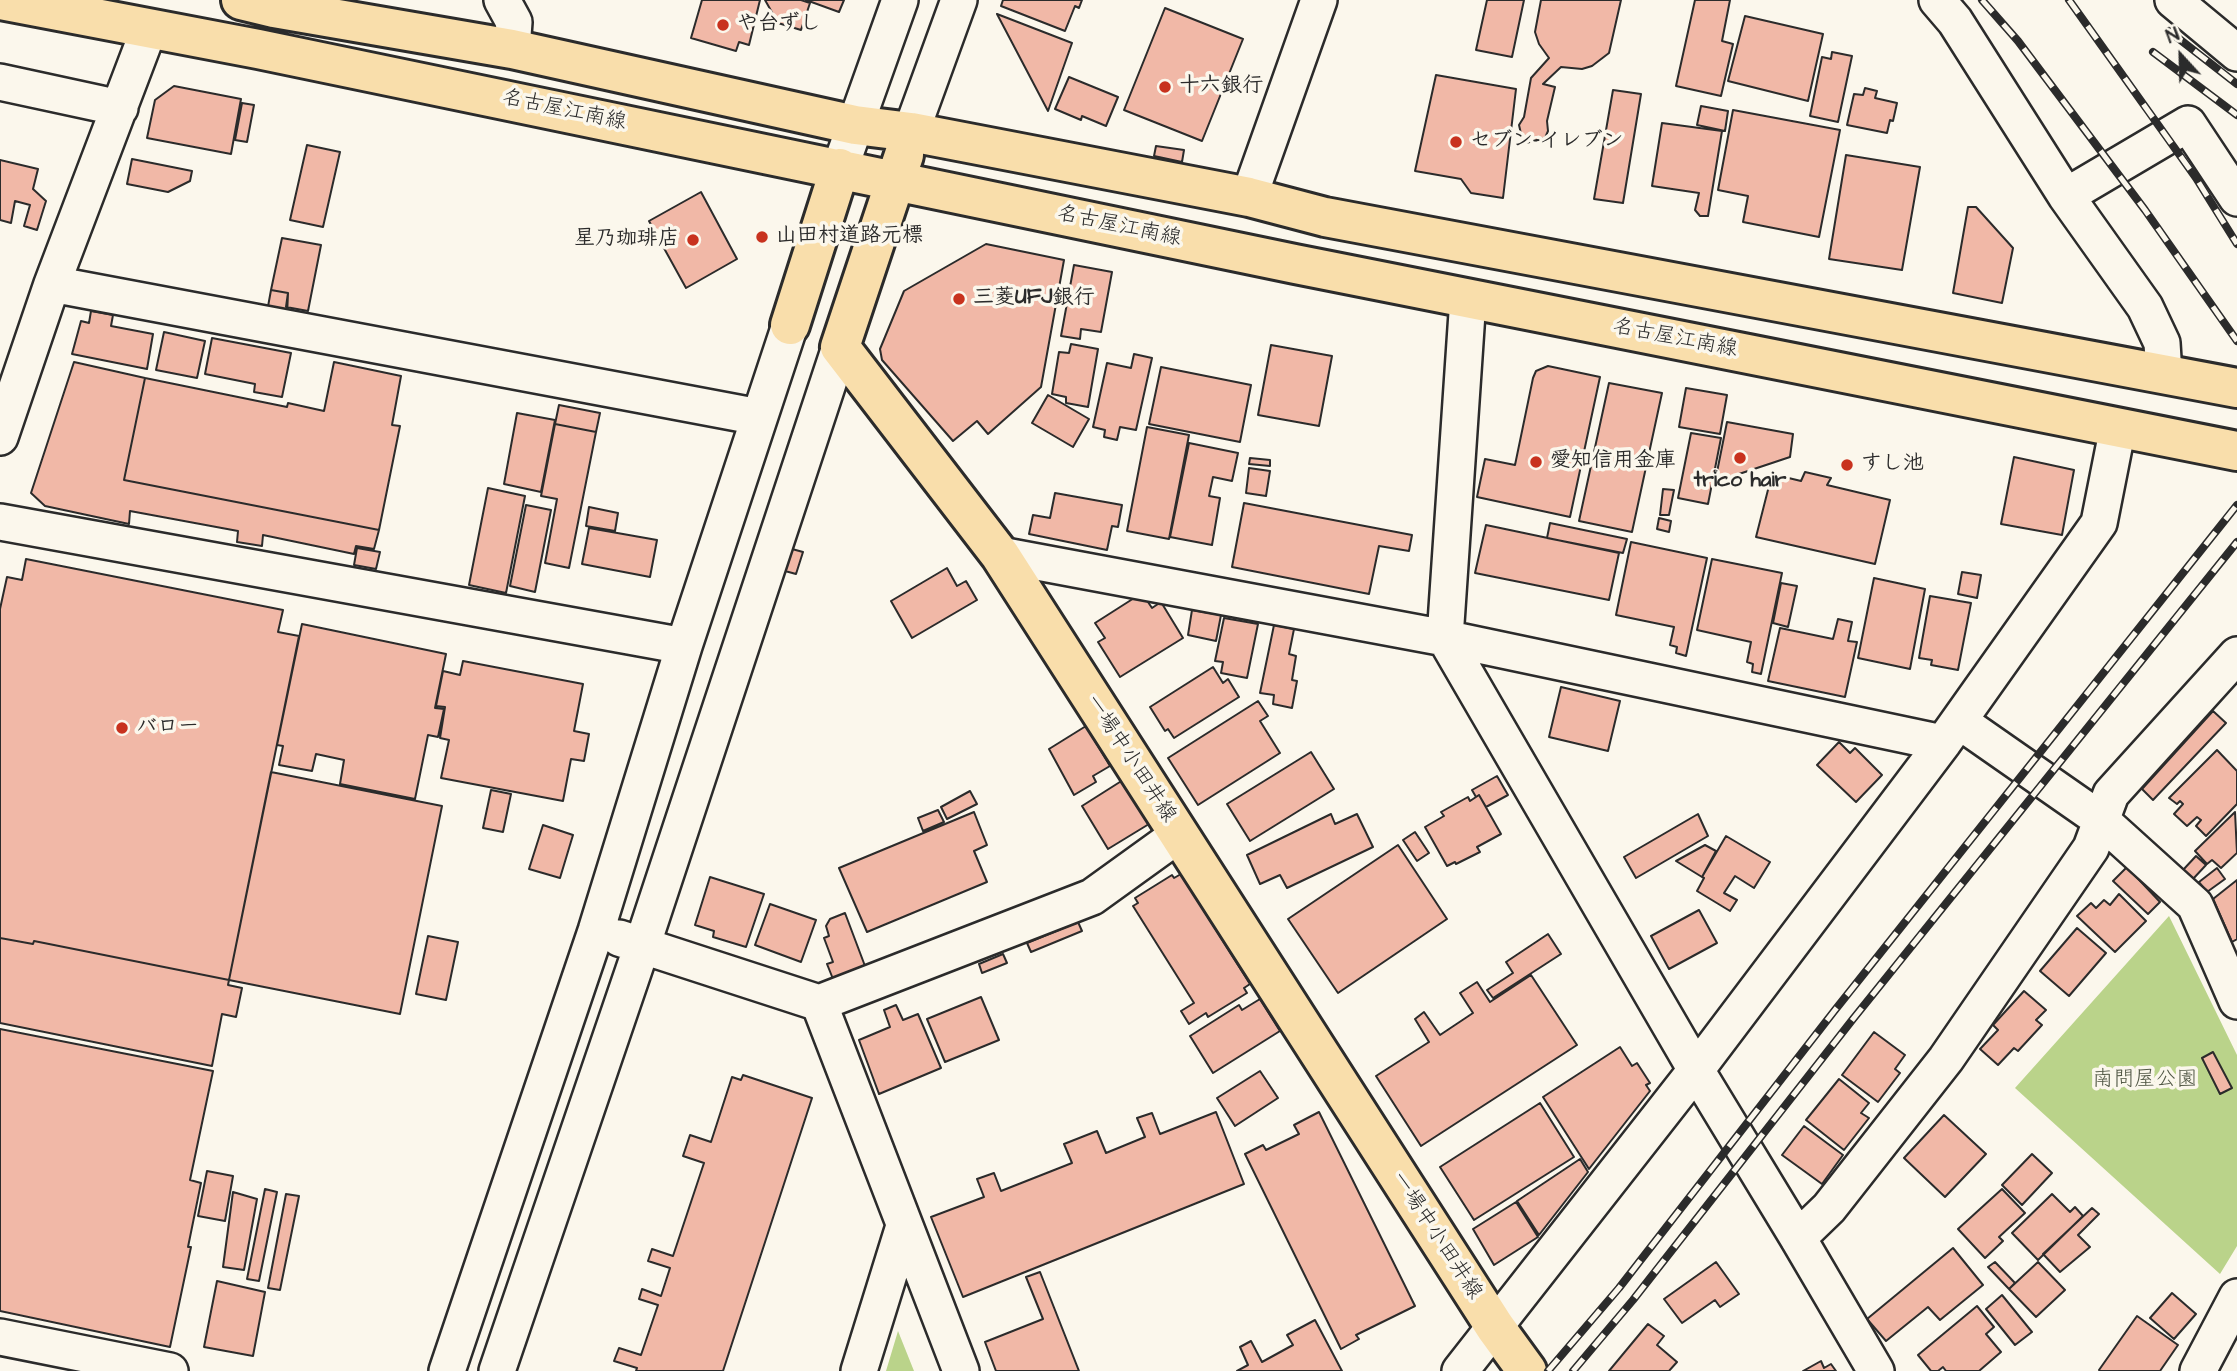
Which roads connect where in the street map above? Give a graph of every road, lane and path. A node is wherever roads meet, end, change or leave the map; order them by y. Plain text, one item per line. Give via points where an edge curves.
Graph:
1 (1, 0) edge
2 (241, 0) edge
3 (502, 0) edge
4 (900, 0) edge
5 (959, 0) edge
6 (1319, 0) edge
7 (1937, 0) edge
8 (2173, 0) edge
9 (149, 29) junction
10 (513, 49) junction
11 (2237, 53) edge
12 (0, 82) edge
13 (120, 108) junction
14 (855, 125) junction
15 (911, 132) junction
16 (841, 168) junction
17 (895, 179) junction
18 (2066, 196) junction
19 (1249, 197) junction
20 (2237, 198) edge
21 (52, 284) junction
22 (1468, 298) junction
23 (790, 325) joint
24 (840, 347) junction
25 (2164, 374) junction
26 (2237, 388) edge
27 (759, 417) junction
28 (2118, 427) junction
29 (0, 437) edge
30 (2237, 451) edge
31 (0, 522) edge
32 (1000, 555) junction
33 (1445, 638) junction
34 (684, 646) junction
35 (2237, 655) edge
36 (1951, 732) junction
37 (2101, 820) junction
38 (1178, 835) junction
39 (596, 931) junction
40 (642, 946) junction
41 (2237, 1001) edge
42 (818, 1003) junction
43 (1696, 1070) junction
44 (904, 1226) junction
45 (1798, 1238) junction
46 (2237, 1297) edge
47 (1495, 1327) junction
48 (0, 1337) edge
49 (170, 1371) edge
50 (447, 1371) edge
51 (497, 1371) edge
52 (859, 1371) edge
53 (961, 1371) edge
54 (1460, 1371) edge
55 (1527, 1371) edge
56 (1876, 1371) edge
57 (2198, 1371) edge

1 - 9 main road, 名古屋江南線
2 - 10 main road
3 - 10 street via 514,22
4 - 14 street
5 - 15 street
6 - 19 street
7 - 18 street
8 - 11 street
9 - 13 street
9 - 16 main road, 名古屋江南線
10 - 14 main road
12 - 13 street
13 - 21 street
14 - 15 main road
14 - 16 street
15 - 17 main road
15 - 19 main road
16 - 17 main road, 名古屋江南線
16 - 23 main road
17 - 22 main road, 名古屋江南線
17 - 24 main road
18 - 20 street via 2188,124
18 - 25 street via 2145,307 2162,343
19 - 25 main road via 1325,217
21 - 27 street
21 - 29 street
22 - 28 main road, 名古屋江南線
22 - 33 street
23 - 27 street
24 - 32 main road, 一場中小田井線
24 - 40 street
25 - 26 main road
27 - 34 street
28 - 30 main road, 名古屋江南線
28 - 36 street via 2099,523
31 - 34 street
32 - 33 street
32 - 38 main road, 一場中小田井線
33 - 36 street
33 - 43 street
34 - 39 street
35 - 37 street via 2110,794
36 - 37 street
36 - 43 street
37 - 41 street via 2194,905
37 - 45 street via 2091,848 1946,1059 1829,1208
38 - 42 street via 1092,897
38 - 47 main road, 一場中小田井線
39 - 40 street
39 - 50 street
40 - 42 street
40 - 51 street
42 - 44 street
43 - 45 street
43 - 47 street
44 - 52 street
44 - 53 street
45 - 56 street
46 - 57 street
47 - 54 street
47 - 55 main road, 一場中小田井線
48 - 49 street

